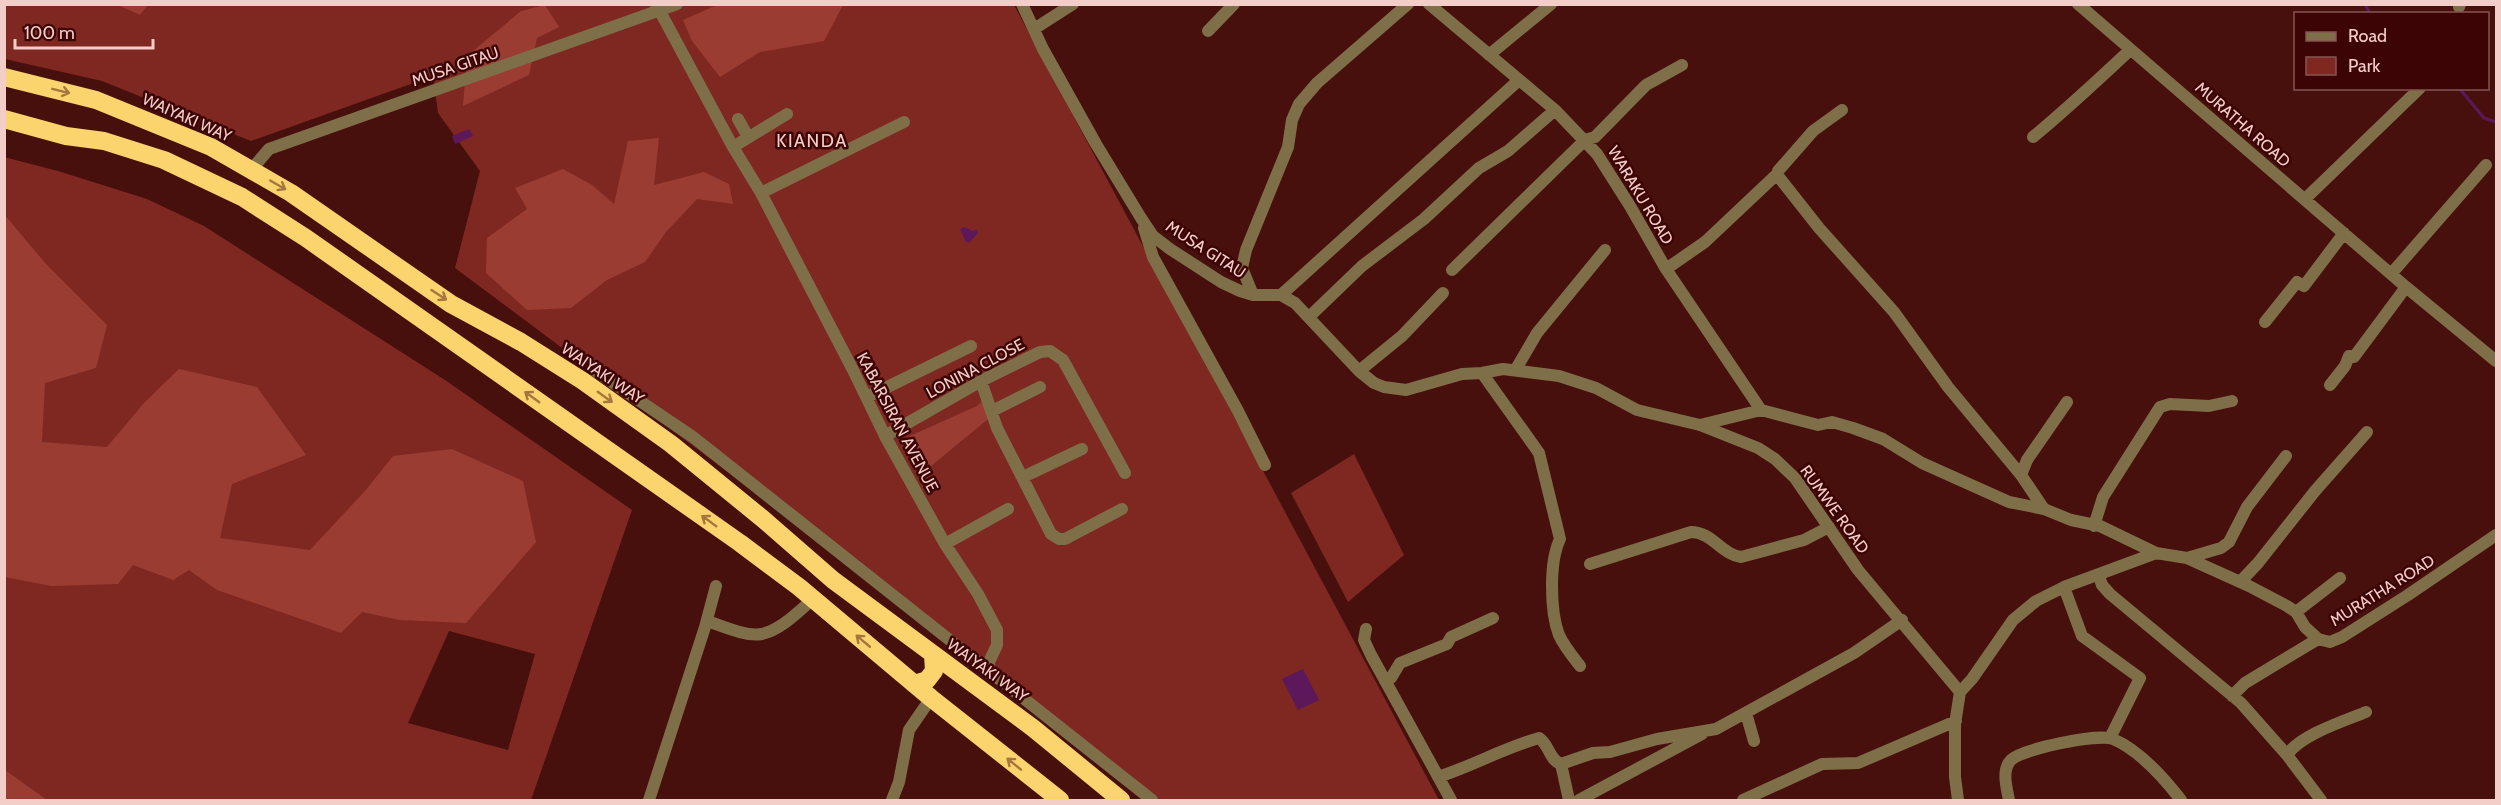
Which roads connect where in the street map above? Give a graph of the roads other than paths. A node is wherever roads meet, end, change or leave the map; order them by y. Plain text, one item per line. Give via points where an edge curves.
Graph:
1 (677, 4) edge
2 (1022, 4) edge
3 (1073, 4) edge
4 (1234, 4) edge
5 (1408, 4) edge
6 (1430, 4) edge
7 (1551, 4) edge
8 (2087, 7) edge
9 (657, 8) edge
10 (1034, 29) junction
11 (1208, 31) dead end
12 (2130, 50) junction
13 (1489, 55) junction
14 (1682, 65) dead end
15 (4, 77) edge
16 (1519, 80) junction
17 (2418, 90) edge
18 (1555, 110) junction
19 (1842, 110) dead end
20 (788, 114) dead end
21 (4, 119) edge
22 (738, 119) dead end
23 (904, 122) dead end
24 (748, 137) junction
25 (2033, 137) dead end
26 (1585, 140) junction
27 (733, 147) junction
28 (2486, 165) dead end
29 (251, 170) junction
30 (1777, 174) junction
31 (761, 193) junction
32 (2306, 200) junction
33 (1141, 218) junction
34 (2344, 233) junction
35 (1605, 250) dead end
36 (1666, 269) junction
37 (1452, 270) dead end
38 (2391, 274) junction
39 (2406, 287) junction
40 (1443, 293) dead end
41 (1253, 295) junction
42 (1281, 295) junction
43 (1309, 317) junction
44 (2265, 322) dead end
45 (971, 346) dead end
46 (2496, 361) edge
47 (1516, 369) junction
48 (594, 370) dead end
49 (1359, 371) junction
50 (1482, 373) junction
51 (981, 381) junction
52 (2330, 385) dead end
53 (1040, 387) dead end
54 (867, 397) junction
55 (2232, 401) dead end
56 (2067, 402) dead end
57 (1761, 410) junction
58 (992, 411) junction
59 (1700, 425) junction
60 (2367, 432) dead end
61 (885, 436) junction
62 (1082, 449) dead end
63 (2286, 456) dead end
64 (1265, 465) dead end
65 (1125, 473) dead end
66 (2021, 475) junction
67 (1023, 477) junction
68 (1008, 509) dead end
69 (1122, 509) dead end
70 (2044, 509) junction
71 (2094, 526) junction
72 (1829, 527) junction
73 (2496, 535) edge
74 (945, 544) junction
75 (2156, 554) junction
76 (2187, 558) junction
77 (1590, 564) dead end
78 (824, 572) junction
79 (2099, 576) junction
80 (2340, 578) dead end
81 (2240, 582) junction
82 (716, 586) dead end
83 (2064, 587) junction
84 (810, 596) junction
85 (2296, 612) junction
86 (1493, 618) dead end
87 (1902, 620) junction
88 (707, 621) junction
89 (1366, 629) dead end
90 (2318, 639) junction
91 (933, 654) junction
92 (1580, 666) dead end
93 (983, 680) junction
94 (1385, 681) junction
95 (914, 684) junction
96 (1960, 692) junction
97 (2232, 696) junction
98 (930, 698) junction
99 (2366, 712) dead end
100 (1746, 713) junction
101 (1956, 721) junction
102 (1709, 731) junction
103 (2110, 738) junction
104 (1754, 741) dead end
105 (2287, 755) junction
106 (1561, 765) junction
107 (1438, 777) junction
108 (649, 801) edge
109 (892, 801) edge
110 (1060, 801) edge
111 (1121, 801) edge
112 (1152, 801) edge
113 (1451, 801) edge
114 (1569, 801) edge
115 (1579, 801) edge
116 (1743, 801) edge
117 (1958, 801) edge
118 (2009, 801) edge
119 (2181, 801) edge
120 (2322, 801) edge

1 - 9 street, MUSA GITAU
2 - 10 street, MUSA GITAU
3 - 10 street
4 - 11 street
5 - 41 street via 1317,83 1299,104 1288,147 1246,250 1242,268
6 - 13 street, WARAKU ROAD
7 - 13 street
8 - 12 street, MURATHA ROAD
9 - 27 street, KABARSIRAN AVENUE
9 - 29 street, MUSA GITAU via 269,149
10 - 33 street, MUSA GITAU
12 - 25 street
12 - 32 street, MURATHA ROAD
13 - 16 street, WARAKU ROAD
14 - 26 street via 1646,85 1595,137
15 -> 29 highway, WAIYAKI WAY via 96,100 211,147
16 - 18 street, WARAKU ROAD
16 - 42 street
17 - 32 street
18 - 26 street, WARAKU ROAD
18 - 43 street via 1362,266
19 - 30 street via 1813,131
20 - 24 street
84 -> 21 highway via 435,326 242,197 164,160 104,141 66,136
22 - 24 street
23 - 31 street
24 - 27 street
26 - 36 street, WARAKU ROAD via 1630,206
26 - 37 street
27 - 31 street, KABARSIRAN AVENUE
28 - 38 street
29 -> 78 highway, WAIYAKI WAY via 291,193 451,304 583,381 671,444
30 - 36 street via 1705,242
30 - 66 street via 1894,312 1948,387
31 - 54 street, KABARSIRAN AVENUE
32 - 34 street, MURATHA ROAD
33 - 41 street, MUSA GITAU via 1154,236 1177,254 1221,282
33 - 64 street via 1152,257
34 - 38 street, MURATHA ROAD
34 - 44 street via 2304,286 2297,282
35 - 47 street via 1537,333
36 - 57 street, WARAKU ROAD
38 - 39 street, MURATHA ROAD
39 - 46 street, MURATHA ROAD
39 - 52 street
40 - 49 street via 1402,336
41 - 42 street, MUSA GITAU
42 - 43 street
43 - 49 street
45 - 54 street
47 - 50 street, RUMWE ROAD
47 - 59 street, RUMWE ROAD via 1569,379 1596,388 1637,410
48 - 93 street via 693,437
49 - 50 street via 1374,383 1406,390 1462,374
50 - 92 street via 1539,453 1560,539 1553,570 1556,623 1560,637
51 - 58 street
51 - 61 street, LONINA CLOSE
51 - 65 street, LONINA CLOSE via 1040,352 1058,354
53 - 58 street
54 - 61 street, KABARSIRAN AVENUE
55 - 71 street via 2209,406 2160,407 2103,497
56 - 66 street
57 - 59 street
57 - 70 street via 1818,425 1832,422 1853,428 2009,502
58 - 67 street
59 - 72 street, RUMWE ROAD via 1775,459 1795,478
60 - 81 street
61 - 74 street, KABARSIRAN AVENUE
62 - 67 street
63 - 76 street via 2247,507 2229,542
66 - 70 street
67 - 69 street via 1051,534 1059,539 1072,537
68 - 74 street
70 - 71 street
71 - 75 street
72 - 77 street via 1804,540 1741,557 1732,555 1706,534 1691,532
72 - 87 street, RUMWE ROAD via 1858,570
73 - 90 street, MURATHA ROAD via 2342,637 2330,642
74 - 93 street, KABARSIRAN AVENUE via 997,630 997,645
75 - 76 street, MURATHA ROAD
75 - 79 street, MURATHA ROAD
76 - 81 street, MURATHA ROAD
78 - 84 highway via 824,587
78 - 91 highway, WAIYAKI WAY
79 - 83 street, MURATHA ROAD
79 - 97 street via 2110,594
80 - 85 street
81 - 85 street, MURATHA ROAD
82 - 88 street
83 - 96 street, MURATHA ROAD via 2036,601 2013,620
83 - 103 street via 2082,636 2140,678
84 - 88 street via 779,626 761,634
95 -> 84 highway
85 - 90 street, MURATHA ROAD
86 - 94 street via 1451,637 1447,644 1400,663
87 - 96 street, RUMWE ROAD
87 - 100 street via 1854,653
88 - 108 street
89 - 94 street via 1364,640
90 - 97 street via 2245,682
91 - 93 highway, WAIYAKI WAY
91 - 95 highway via 934,671 927,680
93 - 111 highway, WAIYAKI WAY via 1033,728
93 - 112 street
94 - 107 street
95 - 98 highway
96 - 101 street
97 - 105 street
98 - 109 street via 909,730
110 -> 98 highway
99 - 105 street via 2320,732
100 - 102 street
100 - 104 street
101 - 116 street via 1858,763 1822,764
101 - 117 street
102 - 106 street via 1657,738
102 - 115 street
103 - 118 street via 2063,742 2011,760 2005,778
103 - 119 street via 2147,762
105 - 120 street
106 - 107 street via 1539,738
106 - 114 street
107 - 113 street

